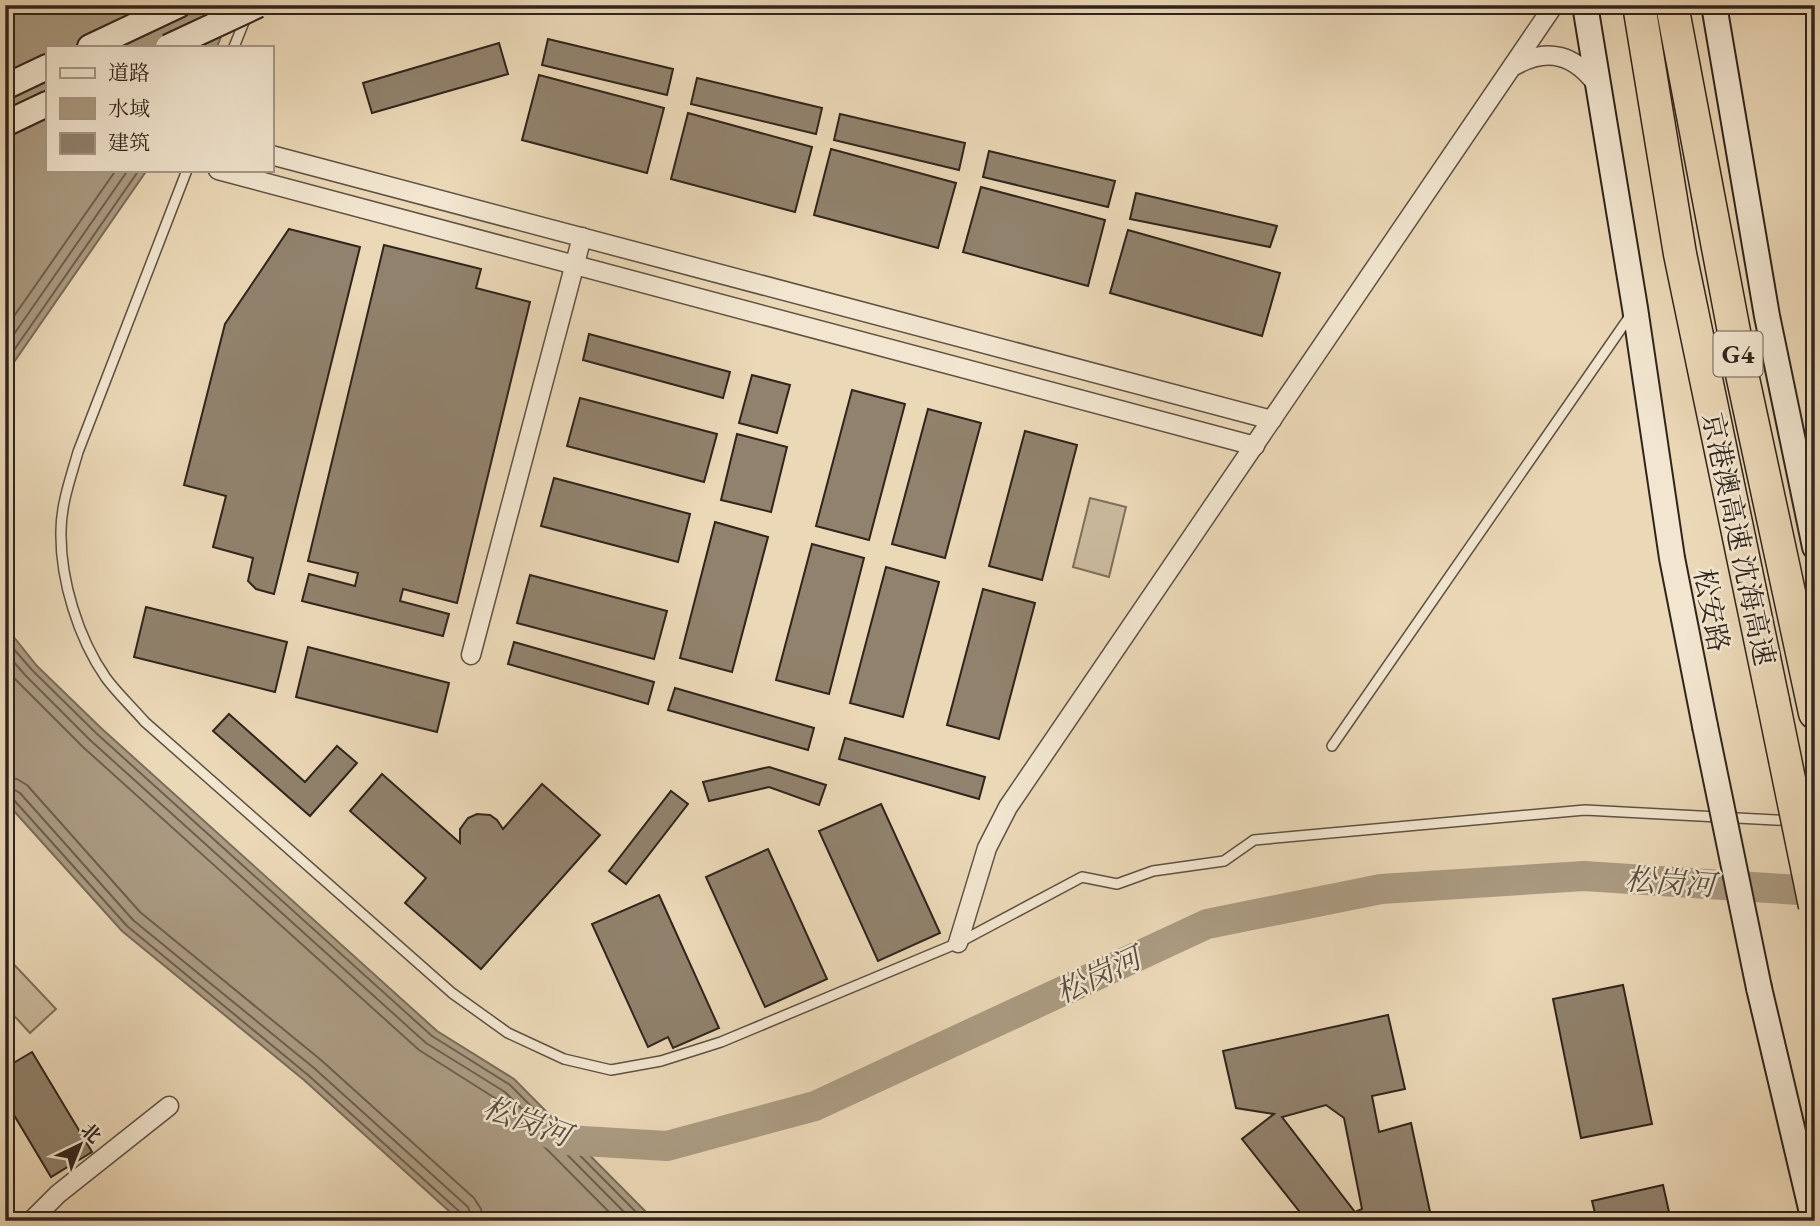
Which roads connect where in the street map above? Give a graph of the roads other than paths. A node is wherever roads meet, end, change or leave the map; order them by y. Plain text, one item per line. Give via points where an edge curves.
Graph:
1 (179, 5) edge
2 (250, 5) edge
3 (258, 5) edge
4 (1554, 5) edge
5 (1585, 5) edge
6 (1639, 5) edge
7 (1672, 5) edge
8 (1714, 5) edge
9 (92, 46) edge
10 (170, 46) edge
11 (234, 46) edge
12 (1513, 66) junction
13 (46, 67) edge
14 (5, 87) edge
15 (1599, 87) junction
16 (46, 104) edge
17 (5, 124) edge
18 (273, 156) edge
19 (186, 172) edge
20 (226, 172) edge
21 (582, 237) junction
22 (575, 265) junction
23 (1635, 308) junction
24 (1272, 420) junction
25 (1255, 446) junction
26 (1815, 547) edge
27 (471, 655) dead end
28 (1815, 713) edge
29 (1332, 746) dead end
30 (1815, 822) edge
31 (1815, 906) edge
32 (958, 943) junction
33 (169, 1106) dead end
34 (31, 1221) edge
35 (1814, 1221) edge

1 - 9 main road
2 - 11 lane
3 - 10 main road, bridge
4 - 12 street
5 - 15 main road, 松安路
6 - 31 highway, 京港澳高速 沈海高速 / G4, bridge via 1680,254
7 - 28 highway, 京港澳高速 沈海高速 / G4 via 1742,374
8 - 26 main road via 1767,316
12 - 15 street via 1533,55 1549,54 1587,71
12 - 24 street
13 - 14 main road
15 - 23 main road, 松安路
16 - 17 main road
18 - 21 street
19 - 32 lane via 78,452 61,529 63,564 76,622 105,677 145,722 452,993 508,1033 564,1059 611,1070 661,1061 720,1042
20 - 22 street
21 - 22 street
21 - 24 street
22 - 25 street
22 - 27 street
23 - 29 lane
23 - 35 main road, 松安路, bridge via 1672,558 1759,988
24 - 25 street
25 - 32 street via 1008,807 987,848
30 - 32 lane via 1585,810 1254,840 1224,861 1153,871 1117,884 1082,877
33 - 34 street

